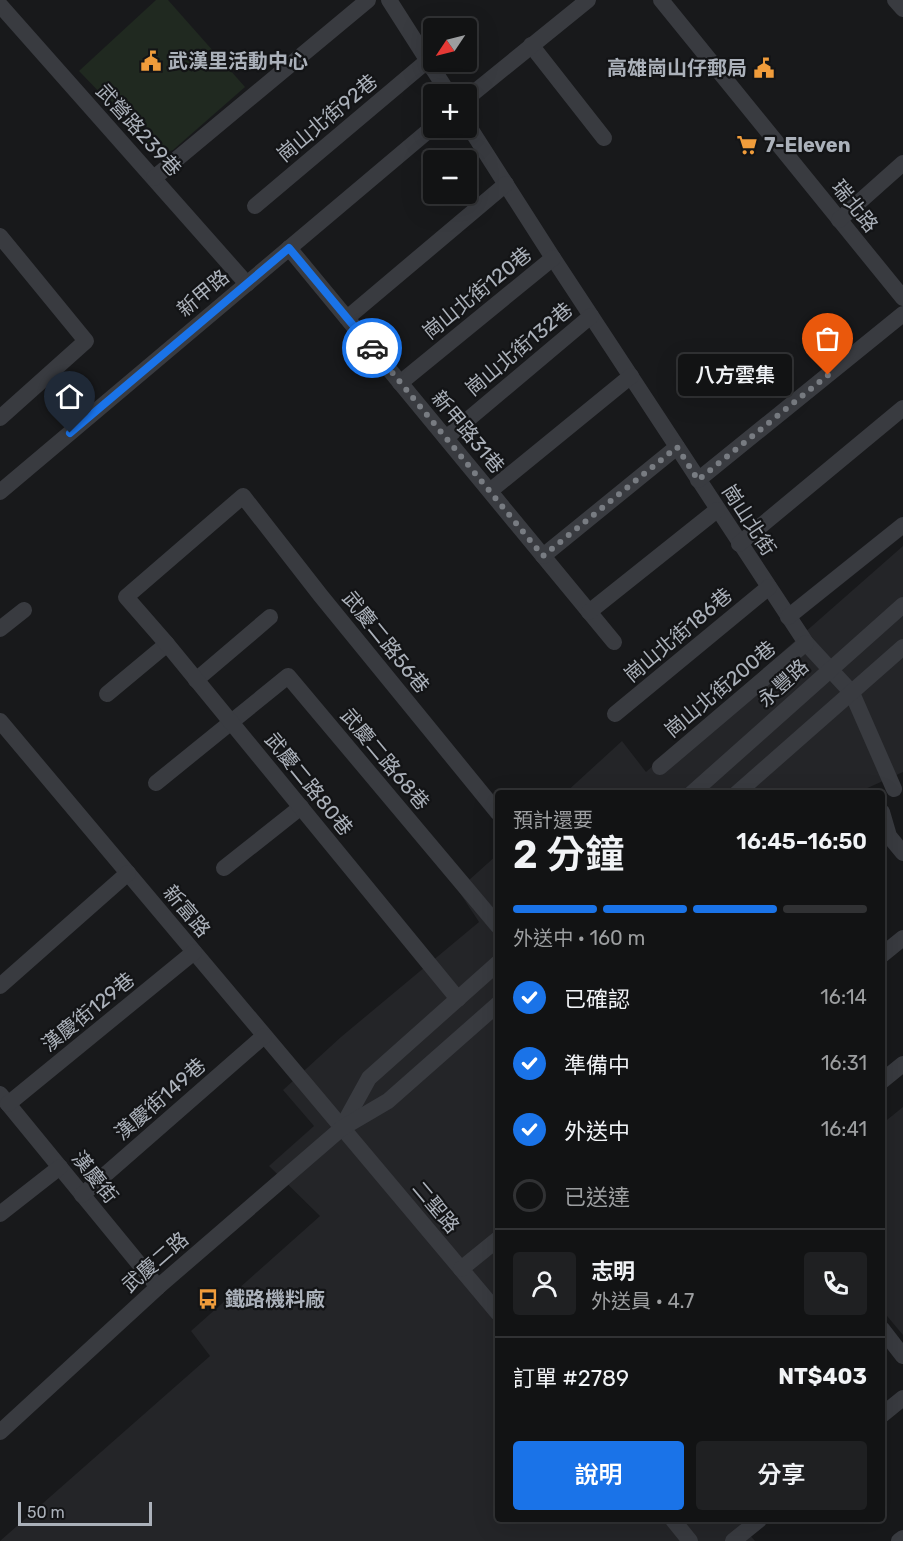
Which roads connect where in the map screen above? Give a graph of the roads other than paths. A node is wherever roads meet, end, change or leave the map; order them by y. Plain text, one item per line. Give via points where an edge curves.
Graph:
1 (368, 0) edge
2 (389, 0) edge
3 (588, 0) edge
4 (661, 0) edge
5 (896, 0) edge
6 (0, 5) edge
7 (903, 9) edge
8 (531, 45) junction
9 (423, 55) edge
10 (423, 65) edge
11 (477, 90) edge
12 (423, 135) edge
13 (476, 138) edge
14 (604, 138) dead end
15 (903, 164) edge
16 (154, 178) junction
17 (506, 184) junction
18 (255, 206) dead end
19 (839, 220) junction
20 (0, 236) edge
21 (289, 248) junction
22 (553, 258) junction
23 (247, 284) junction
24 (903, 298) edge
25 (903, 314) edge
26 (591, 316) junction
27 (347, 318) junction
28 (631, 376) junction
29 (400, 383) junction
30 (903, 408) edge
31 (0, 418) edge
32 (446, 438) junction
33 (677, 447) junction
34 (698, 480) junction
35 (490, 491) junction
36 (0, 492) edge
37 (717, 510) junction
38 (903, 525) edge
39 (739, 544) junction
40 (543, 556) junction
41 (768, 587) junction
42 (126, 597) joint
43 (903, 605) edge
44 (24, 610) dead end
45 (589, 612) junction
46 (788, 616) junction
47 (270, 617) dead end
48 (0, 629) edge
49 (614, 642) dead end
50 (806, 643) junction
51 (167, 644) junction
52 (903, 647) edge
53 (831, 668) junction
54 (196, 680) junction
55 (852, 693) junction
56 (107, 694) dead end
57 (615, 714) dead end
58 (0, 721) edge
59 (230, 721) junction
60 (660, 767) dead end
61 (156, 783) dead end
62 (695, 790) edge
63 (741, 790) edge
64 (893, 790) edge
65 (301, 807) junction
66 (495, 809) edge
67 (886, 839) edge
68 (903, 853) edge
69 (224, 868) dead end
70 (128, 873) junction
71 (495, 922) edge
72 (903, 938) edge
73 (194, 952) junction
74 (885, 953) edge
75 (495, 966) edge
76 (0, 986) edge
77 (458, 999) junction
78 (495, 1007) edge
79 (264, 1036) junction
80 (903, 1064) edge
81 (885, 1079) edge
82 (4, 1099) edge
83 (342, 1128) junction
84 (60, 1167) junction
85 (82, 1195) junction
86 (0, 1214) edge
87 (495, 1241) edge
88 (461, 1269) junction
89 (158, 1287) junction
90 (495, 1310) edge
91 (885, 1333) edge
92 (903, 1356) edge
93 (903, 1398) edge
94 (885, 1413) edge
95 (0, 1432) edge
96 (675, 1522) edge
97 (757, 1522) edge
98 (903, 1538) edge
99 (690, 1541) edge
100 (734, 1541) edge
101 (899, 1541) edge

1 - 16 street
2 - 9 street
3 - 8 street
4 - 19 street, 瑞北路
5 - 7 street
6 - 16 street, 武營路239巷
8 - 11 street
8 - 14 street
10 - 18 street, 崗山北街92巷
12 - 21 street, 新甲路
13 - 17 street, 崗山北街
15 - 19 street
16 - 23 street, 武營路239巷
17 - 22 street, 崗山北街
17 - 27 street
19 - 24 street, 瑞北路
20 - 31 street via 86,341
21 - 23 street, 新甲路
21 - 27 street, 新甲路31巷
22 - 26 street, 崗山北街
22 - 29 street, 崗山北街120巷
23 - 36 street, 新甲路
25 - 34 street
26 - 28 street, 崗山北街
26 - 32 street, 崗山北街132巷
27 - 29 street, 新甲路31巷
28 - 33 street, 崗山北街
28 - 35 street
29 - 32 street, 新甲路31巷
30 - 39 street
32 - 35 street, 新甲路31巷
33 - 34 street, 崗山北街
33 - 40 street
34 - 37 street, 崗山北街
35 - 40 street, 新甲路31巷
37 - 39 street, 崗山北街
37 - 45 street
38 - 46 street
39 - 41 street, 崗山北街
40 - 45 street, 新甲路31巷
41 - 46 street, 崗山北街
41 - 57 street, 崗山北街186巷
42 - 51 street, 武慶二路80巷
42 - 66 street, 武慶二路56巷 via 243,496
43 - 53 street, 永豐路
44 - 48 street
45 - 49 street, 新甲路31巷
46 - 50 street, 崗山北街
47 - 54 street
50 - 53 street, 崗山北街
50 - 60 street, 崗山北街200巷
51 - 54 street, 武慶二路80巷
51 - 56 street
52 - 55 street
53 - 55 street, 崗山北街
53 - 62 street, 永豐路
54 - 59 street, 武慶二路80巷
55 - 63 street
55 - 64 street, 崗山北街
58 - 70 street, 新富路
59 - 61 street
59 - 65 street, 武慶二路80巷
59 - 71 street, 武慶二路68巷 via 288,676
65 - 69 street
65 - 77 street, 武慶二路80巷
67 - 68 street
70 - 73 street, 新富路
70 - 76 street
72 - 74 street
73 - 79 street, 新富路
73 - 82 street, 漢慶街129巷
75 - 77 street, 武慶二路
77 - 83 street, 武慶二路 via 369,1078
78 - 83 street, 武慶二路 via 388,1101
79 - 83 street, 新富路
79 - 85 street, 漢慶街149巷
80 - 81 street
82 - 84 street, 漢慶街
83 - 88 street, 二聖路
83 - 89 street, 武慶二路
84 - 85 street, 漢慶街
84 - 86 street
85 - 89 street, 漢慶街
87 - 88 street
88 - 90 street, 二聖路
89 - 95 street, 武慶二路
91 - 92 street
93 - 94 street
96 - 99 street
97 - 100 street
98 - 101 street

